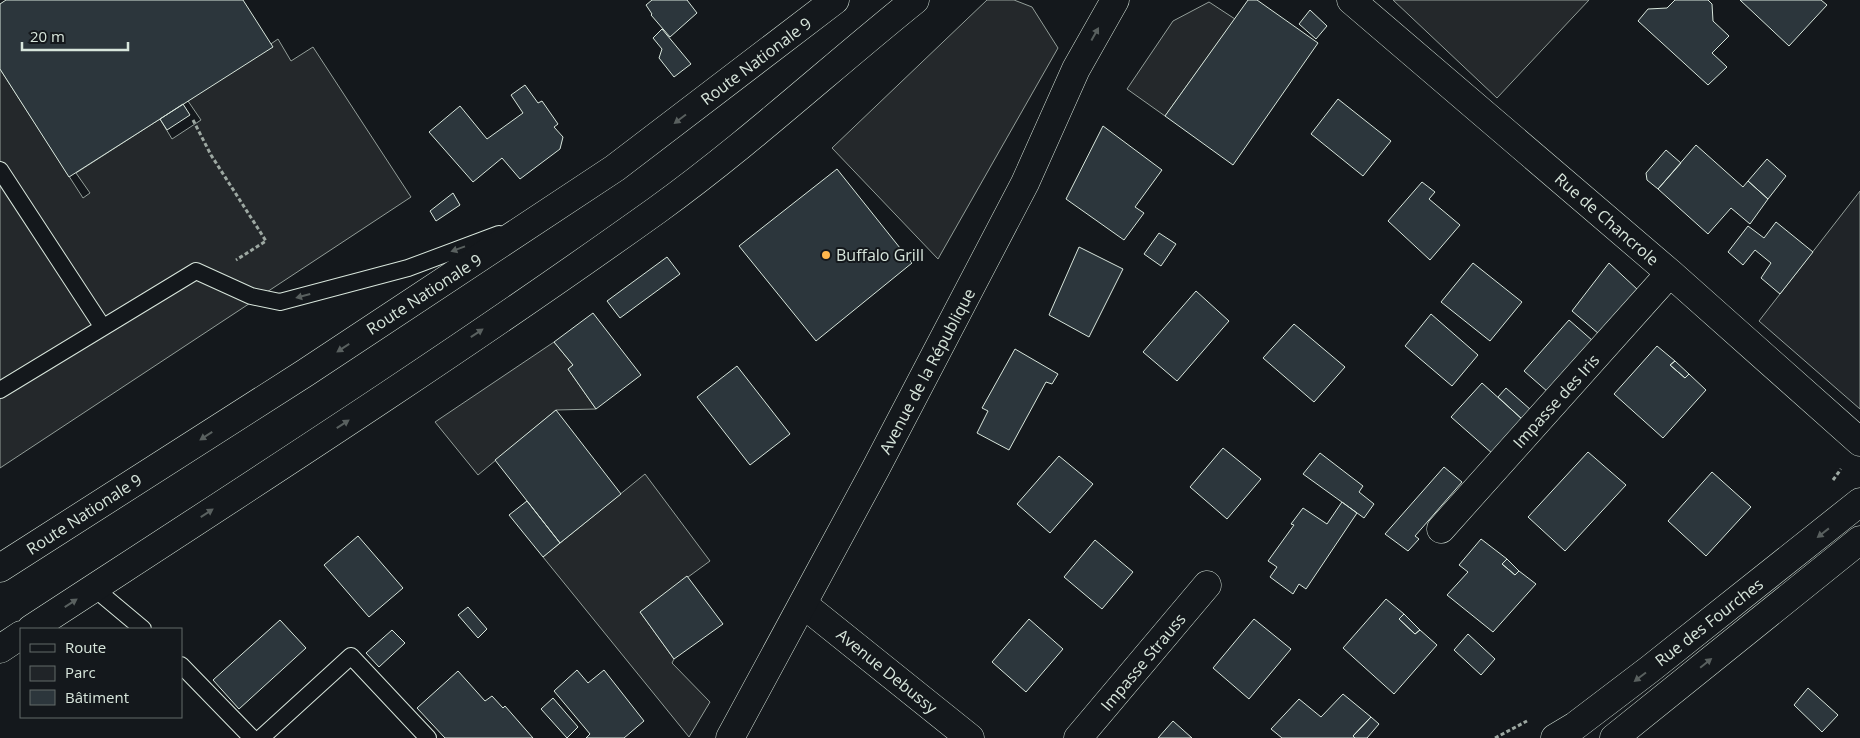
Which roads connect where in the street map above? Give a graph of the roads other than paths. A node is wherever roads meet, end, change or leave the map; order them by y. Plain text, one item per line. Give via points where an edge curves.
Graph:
1 (835, 0) edge
2 (915, 0) edge
3 (1115, 0) edge
4 (1351, 0) edge
5 (0, 170) edge
6 (537, 220) junction
7 (1670, 273) junction
8 (102, 326) junction
9 (0, 390) edge
10 (1860, 442) edge
11 (1860, 502) edge
12 (1441, 529) dead end
13 (1860, 540) edge
14 (0, 568) edge
15 (1207, 585) dead end
16 (94, 588) junction
17 (803, 604) junction
18 (33, 628) edge
19 (142, 628) edge
20 (20, 636) edge
21 (0, 649) edge
22 (182, 666) edge
23 (252, 738) edge
24 (261, 738) edge
25 (428, 738) edge
26 (730, 738) edge
27 (970, 738) edge
28 (1078, 738) edge
29 (1555, 738) edge
30 (1614, 738) edge

1 -> 6 street, Route Nationale 9 via 615,168
16 -> 2 street via 657,210 754,137
17 -> 3 street, Avenue de la République via 1025,183 1076,69
4 - 7 street, Rue de Chancrole
5 - 8 lane
6 -> 8 lane via 408,268 280,302 250,296 196,271
6 -> 14 street, Route Nationale 9
7 - 10 street, Rue de Chancrole
7 - 12 street, Impasse des Iris
8 - 9 lane
11 -> 29 street, Rue des Fourches via 1650,668
30 -> 13 street, Rue des Fourches
15 - 28 street, Impasse Strauss
18 -> 16 street
16 - 19 lane
17 - 26 street, Avenue de la République
17 - 27 street, Avenue Debussy
20 - 21 street
22 - 23 lane
24 - 25 lane via 351,656

